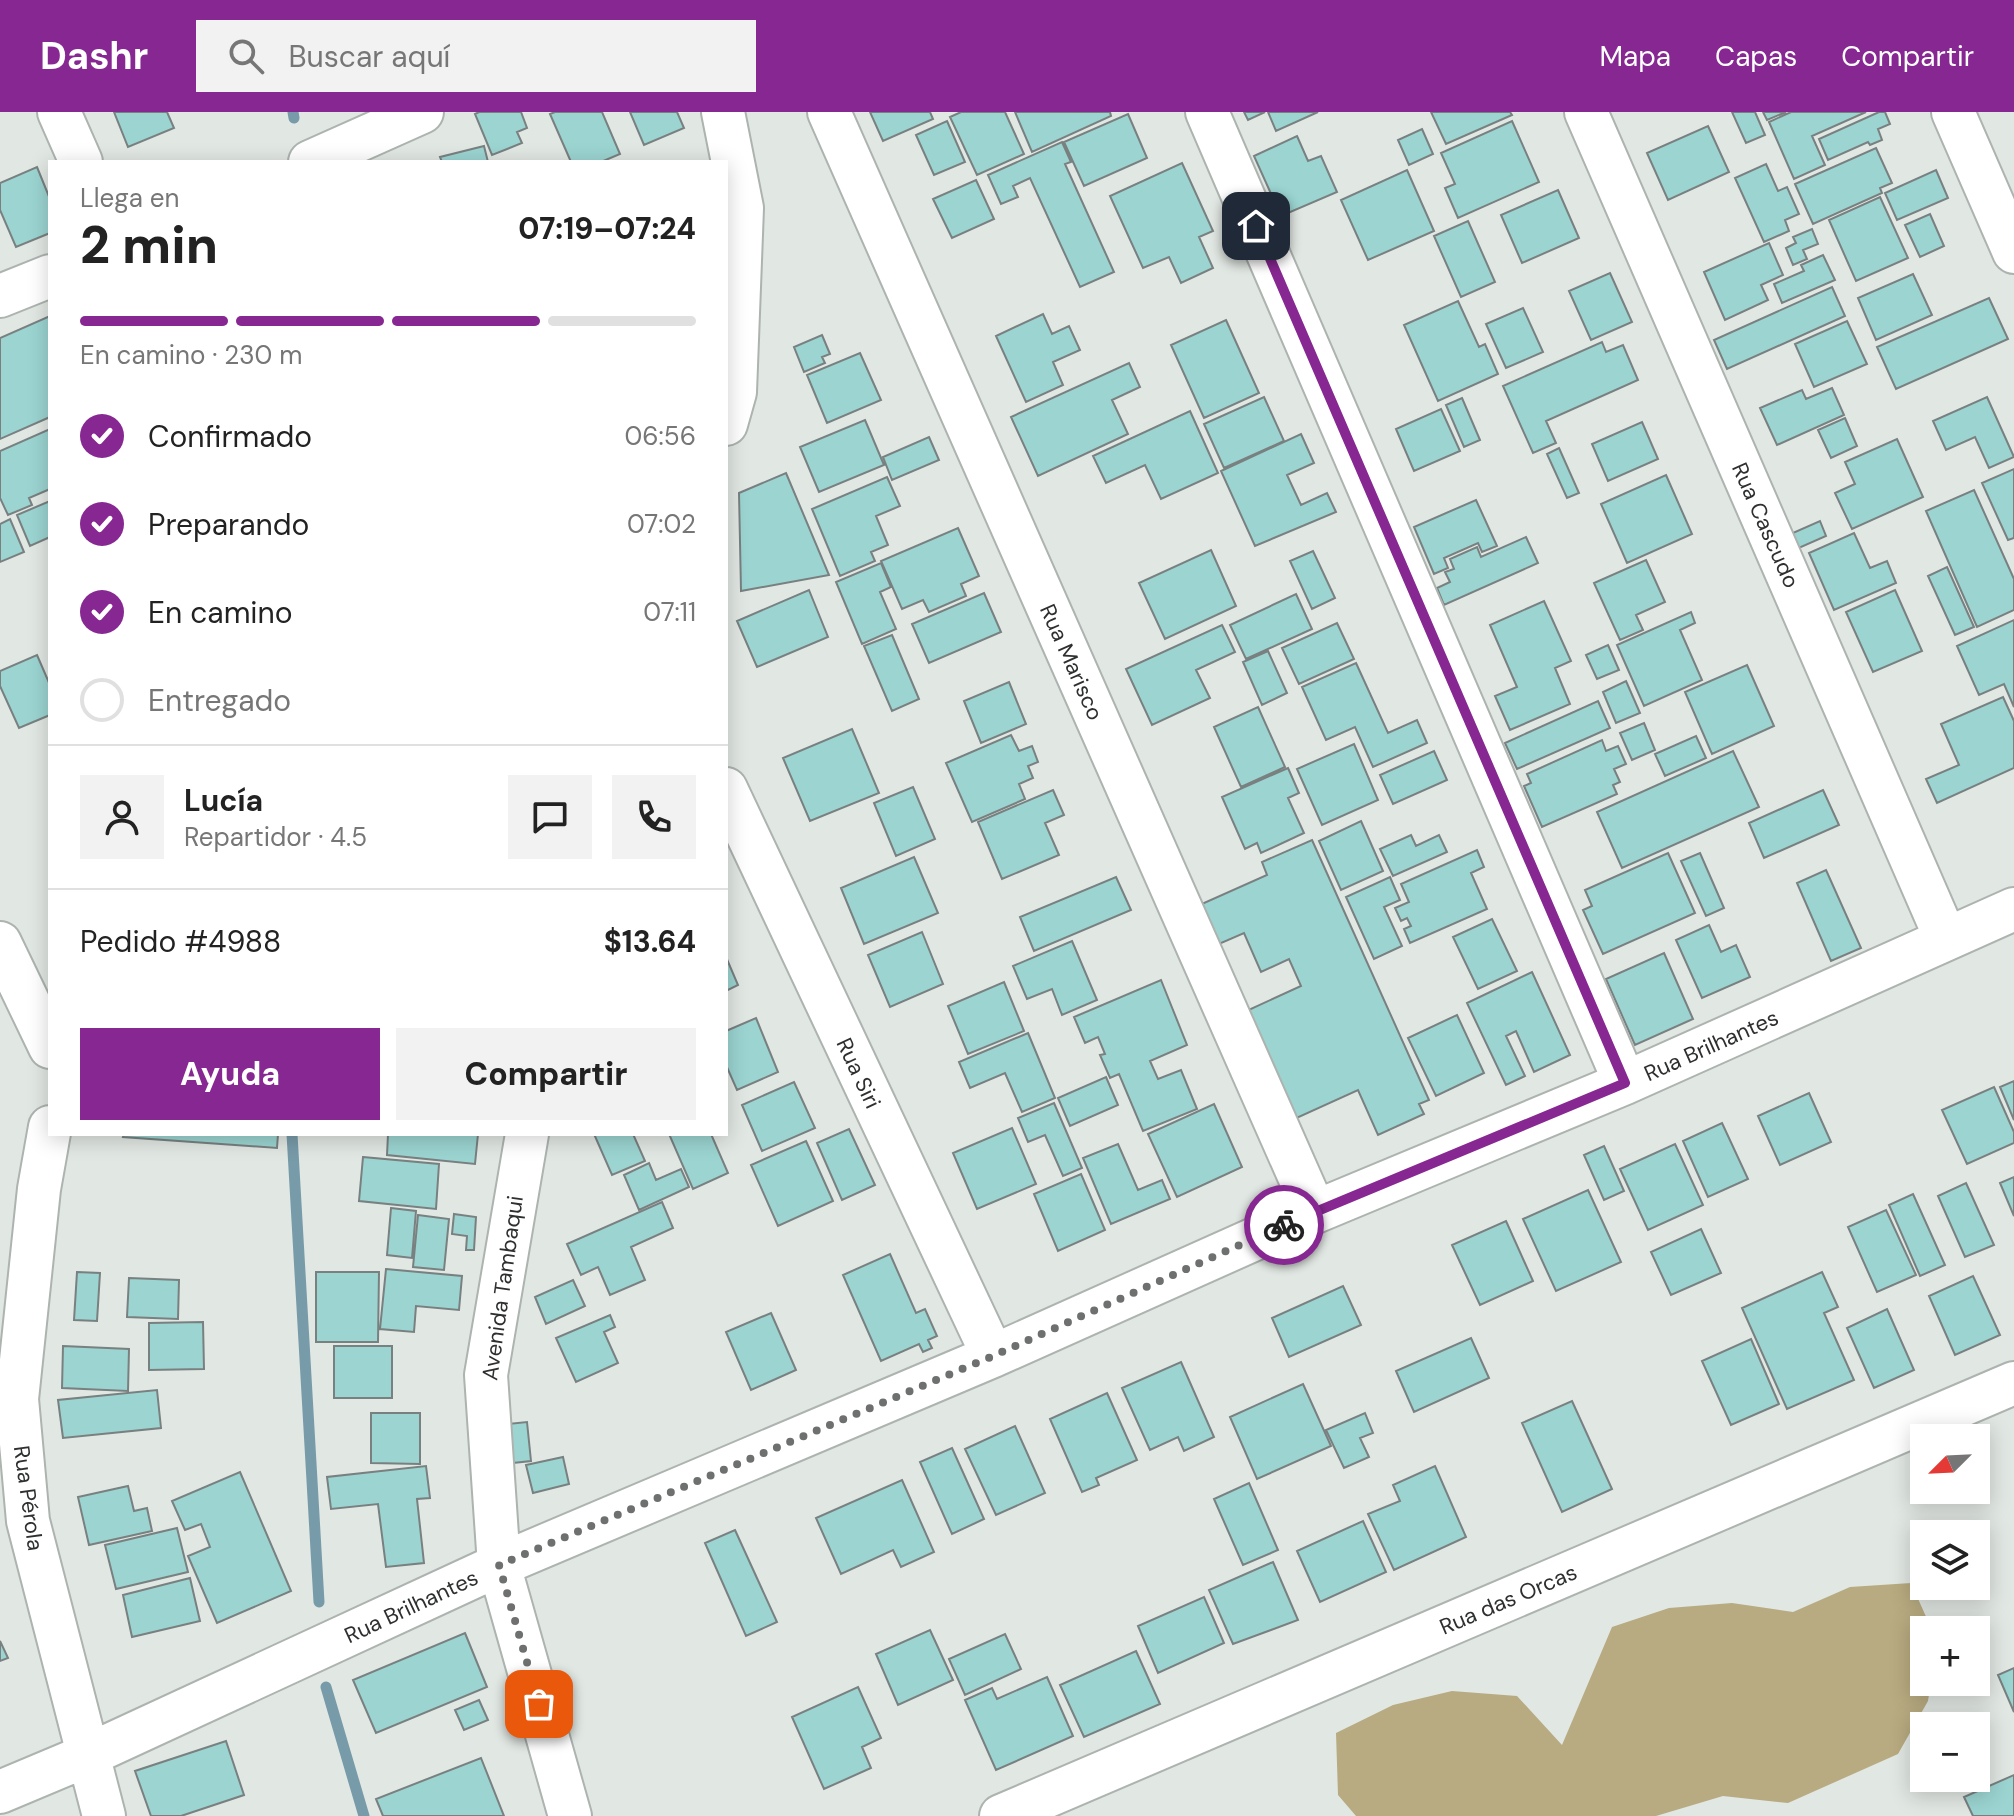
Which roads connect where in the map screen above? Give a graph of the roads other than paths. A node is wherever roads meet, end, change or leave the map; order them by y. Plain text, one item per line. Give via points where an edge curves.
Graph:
1 (59, 112) edge
2 (422, 112) edge
3 (723, 112) edge
4 (829, 112) edge
5 (1207, 112) edge
6 (1586, 112) edge
7 (1953, 112) edge
8 (80, 160) edge
9 (314, 160) edge
10 (2014, 252) edge
11 (48, 277) edge
12 (0, 296) edge
13 (728, 417) edge
14 (728, 793) edge
15 (2014, 909) edge
16 (1946, 939) junction
17 (0, 943) edge
18 (48, 1043) edge
19 (1625, 1083) junction
20 (48, 1136) edge
21 (527, 1136) edge
22 (1315, 1212) junction
23 (993, 1356) junction
24 (2014, 1383) edge
25 (499, 1565) junction
26 (88, 1755) junction
27 (0, 1792) edge
28 (104, 1816) edge
29 (570, 1816) edge
30 (1001, 1816) edge

1 - 8 street
2 - 9 street
3 - 13 street via 742,208 735,392
4 - 22 street, Rua Marisco
5 - 19 street
6 - 16 street, Rua Cascudo
7 - 10 street
11 - 12 street
14 - 23 street, Rua Siri
15 - 16 street, Rua Brilhantes
16 - 19 street, Rua Brilhantes
17 - 18 street
19 - 22 street, Rua Brilhantes
20 - 26 street, Rua Pérola via 17,1399 28,1521
21 - 25 street, Avenida Tambaqui via 486,1375
22 - 23 street, Rua Brilhantes
23 - 25 street, Rua Brilhantes
24 - 30 street, Rua das Orcas
25 - 26 street, Rua Brilhantes
25 - 29 street, Avenida Tambaqui
26 - 27 street, Rua Brilhantes
26 - 28 street, Rua Pérola

